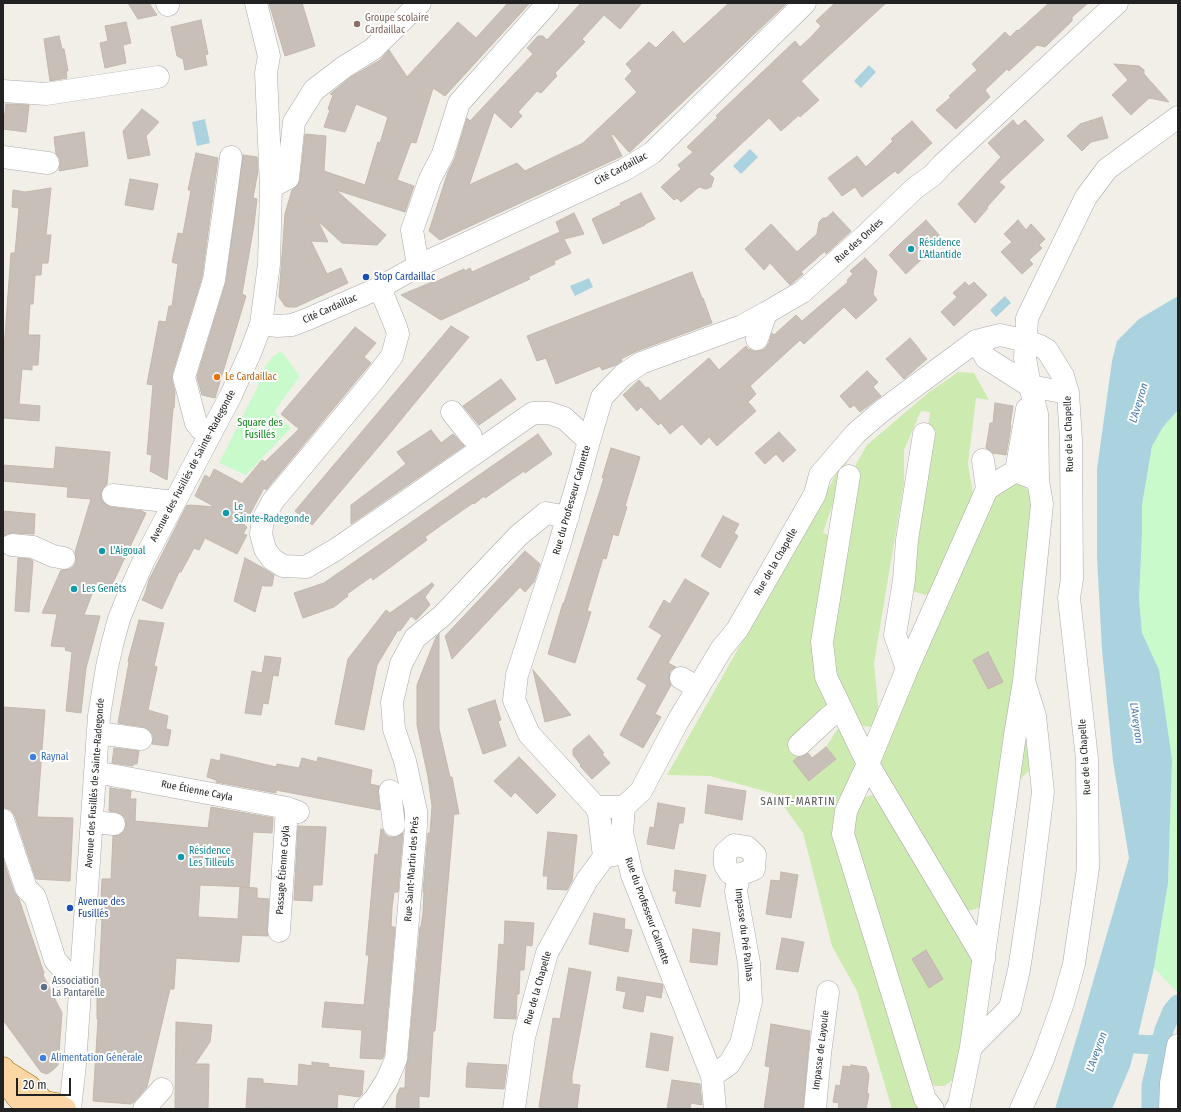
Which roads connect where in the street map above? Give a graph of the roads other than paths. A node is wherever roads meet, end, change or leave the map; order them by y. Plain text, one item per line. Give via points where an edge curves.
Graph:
1 (243, 3) edge
2 (256, 3) edge
3 (420, 3) edge
4 (548, 3) edge
5 (805, 3) edge
6 (1117, 3) edge
7 (266, 73) junction
8 (158, 77) dead end
9 (3, 91) edge
10 (1178, 116) edge
11 (3, 157) edge
12 (231, 157) dead end
13 (48, 163) dead end
14 (271, 187) junction
15 (418, 266) junction
16 (379, 288) junction
17 (766, 314) junction
18 (261, 324) junction
19 (757, 339) dead end
20 (976, 341) junction
21 (1027, 341) junction
22 (1030, 386) junction
23 (1068, 393) junction
24 (449, 418) dead end
25 (924, 434) dead end
26 (209, 436) junction
27 (466, 440) dead end
28 (589, 441) junction
29 (983, 460) dead end
30 (1016, 471) junction
31 (848, 476) dead end
32 (1038, 480) junction
33 (987, 489) junction
34 (113, 495) dead end
35 (174, 502) junction
36 (568, 517) junction
37 (12, 546) dead end
38 (64, 558) dead end
39 (907, 669) junction
40 (1024, 681) junction
41 (841, 708) junction
42 (98, 733) junction
43 (141, 739) dead end
44 (799, 745) dead end
45 (868, 764) junction
46 (94, 772) junction
47 (390, 791) dead end
48 (596, 807) junction
49 (624, 807) junction
50 (293, 810) joint
51 (3, 820) edge
52 (92, 822) junction
53 (114, 824) dead end
54 (394, 825) dead end
55 (627, 854) junction
56 (604, 857) junction
57 (739, 876) dead end
58 (279, 931) dead end
59 (984, 959) junction
60 (80, 982) junction
61 (828, 992) dead end
62 (1178, 1045) edge
63 (971, 1047) junction
64 (4, 1070) edge
65 (712, 1076) junction
66 (162, 1089) dead end
67 (49, 1107) edge
68 (144, 1109) edge
69 (365, 1109) edge
70 (514, 1109) edge
71 (716, 1109) edge
72 (815, 1109) edge
73 (932, 1109) edge
74 (956, 1109) edge
75 (1021, 1109) edge
76 (1170, 1109) edge

1 - 7 street, Avenue des Fusillés de Sainte-Radegonde via 260,62
2 - 7 street, Avenue des Fusillés de Sainte-Radegonde via 269,56
3 - 14 street via 373,49 314,90 294,122 288,178
4 - 15 street via 459,103 443,154 430,179 412,230
5 - 15 street, Cité Cardaillac via 652,153 624,170
6 - 17 street, Rue des Ondes via 933,175 915,188 802,292
7 - 14 street, Avenue des Fusillés de Sainte-Radegonde
8 - 9 street via 46,94
10 - 21 street via 1107,169 1086,197 1027,318
11 - 13 street
12 - 26 street via 214,280 184,377 196,423
14 - 18 street, Avenue des Fusillés de Sainte-Radegonde via 269,264
15 - 16 street, Cité Cardaillac
16 - 18 street, Cité Cardaillac via 292,326
16 - 28 street, Rue du Professeur Calmette via 398,334 392,356 273,500 263,519 261,534 265,549 272,559 283,566 306,568 398,508 533,413 549,412 564,418
17 - 19 street
17 - 28 street, Rue des Ondes via 742,326 641,363 623,375 602,397
18 - 26 street, Avenue des Fusillés de Sainte-Radegonde via 251,351
20 - 21 street, Rue de la Chapelle via 1000,335
20 - 22 street via 986,358
20 - 49 street, Rue de la Chapelle via 856,433 820,475 815,494 737,630 689,683 678,721 641,791
21 - 22 street via 1025,358
21 - 23 street, Rue de la Chapelle via 1047,350 1063,376
22 - 23 street
22 - 30 street
22 - 32 street via 1037,414
23 - 75 street, Rue de la Chapelle via 1077,439 1072,579 1069,598 1087,759 1088,868 1074,964 1043,1059
24 - 27 street
25 - 39 street via 895,634
26 - 35 street, Avenue des Fusillés de Sainte-Radegonde
28 - 36 street, Rue du Professeur Calmette
29 - 33 street
30 - 32 street
30 - 33 street
31 - 41 street via 822,642 826,677
32 - 40 street via 1042,504
33 - 39 street
34 - 35 street
35 - 42 street, Avenue des Fusillés de Sainte-Radegonde via 144,560 119,619 106,667
36 - 48 street, Rue du Professeur Calmette via 517,675 514,700 529,734
36 - 69 street, Rue Saint-Martin des Prés via 546,513 519,535 442,616 415,638 401,664 392,702 394,729 405,761 416,811 416,826 396,1059 387,1080
37 - 38 street via 33,547
39 - 45 street
40 - 59 street
40 - 63 street via 1036,716 1043,792 1029,903 1019,970 1010,1008
41 - 44 street
41 - 45 street
42 - 43 street
42 - 46 street, Avenue des Fusillés de Sainte-Radegonde
45 - 59 street
45 - 73 street via 846,811 843,834 925,1099
46 - 50 street, Rue Étienne Cayla
46 - 52 street, Avenue des Fusillés de Sainte-Radegonde
47 - 54 street
48 - 49 street
48 - 56 street
49 - 55 street via 622,833
50 - 58 street, Passage Étienne Cayla
51 - 60 street via 26,888 34,897 55,960 71,978
52 - 53 street
52 - 60 street, Avenue des Fusillés de Sainte-Radegonde
55 - 56 street, Rue du Professeur Calmette
55 - 65 street, Rue du Professeur Calmette via 635,882
56 - 70 street, Rue de la Chapelle via 587,880 547,952 524,1037
57 - 65 street, Impasse du Pré Pailhas via 736,891 750,963 751,1001 741,1044 729,1064
59 - 63 street
60 - 67 street, Avenue des Fusillés de Sainte-Radegonde via 74,1072
61 - 72 street, Impasse de Layoule
62 - 76 street via 1171,1083
63 - 74 street
64 - 67 main road via 29,1086
65 - 71 street, Rue du Professeur Calmette
66 - 68 street

